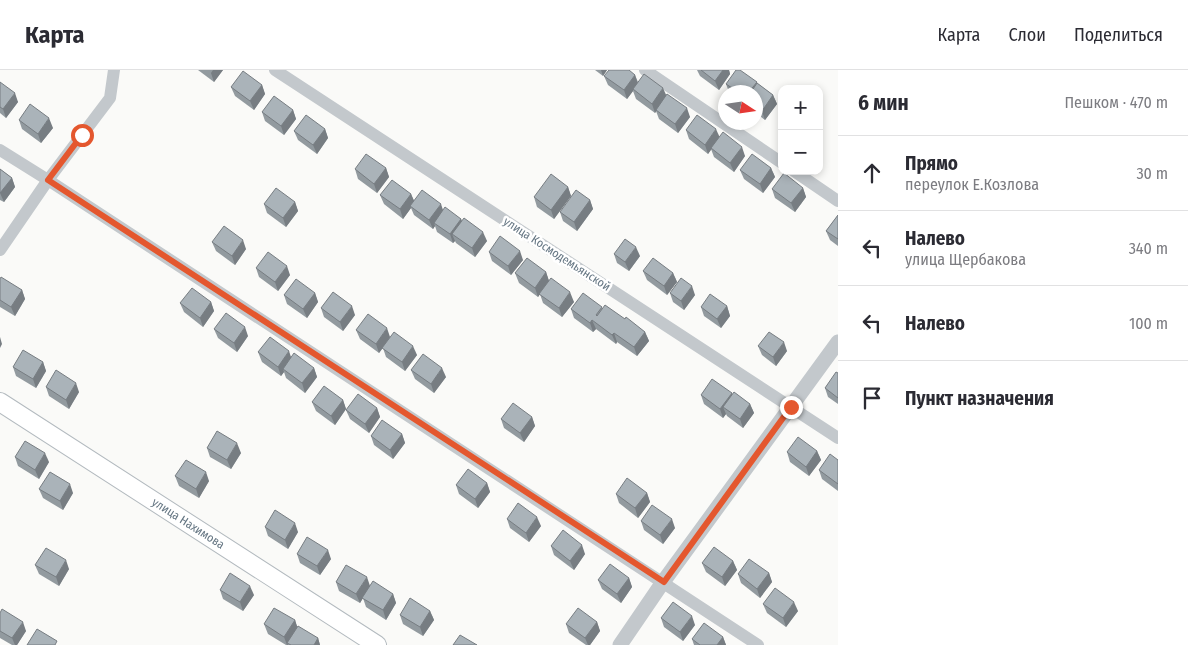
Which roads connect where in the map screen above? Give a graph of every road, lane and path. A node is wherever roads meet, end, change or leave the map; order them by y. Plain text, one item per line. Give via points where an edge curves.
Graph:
1 (114, 70) edge
2 (276, 70) edge
3 (645, 70) edge
4 (0, 150) edge
5 (778, 160) edge
6 (800, 175) edge
7 (48, 180) junction
8 (838, 201) edge
9 (0, 250) edge
10 (838, 342) edge
11 (0, 402) edge
12 (791, 407) junction
13 (838, 438) edge
14 (664, 582) junction
15 (377, 645) edge
16 (620, 645) edge
17 (758, 645) edge

1 - 7 street via 110,98
2 - 12 street, улица Космодемьянской
3 - 5 street
4 - 7 street
6 - 8 street
7 - 9 street
7 - 14 street
10 - 12 street
11 - 15 main road, улица Нахимова
12 - 13 street, улица Космодемьянской
12 - 14 street
14 - 16 street
14 - 17 street

